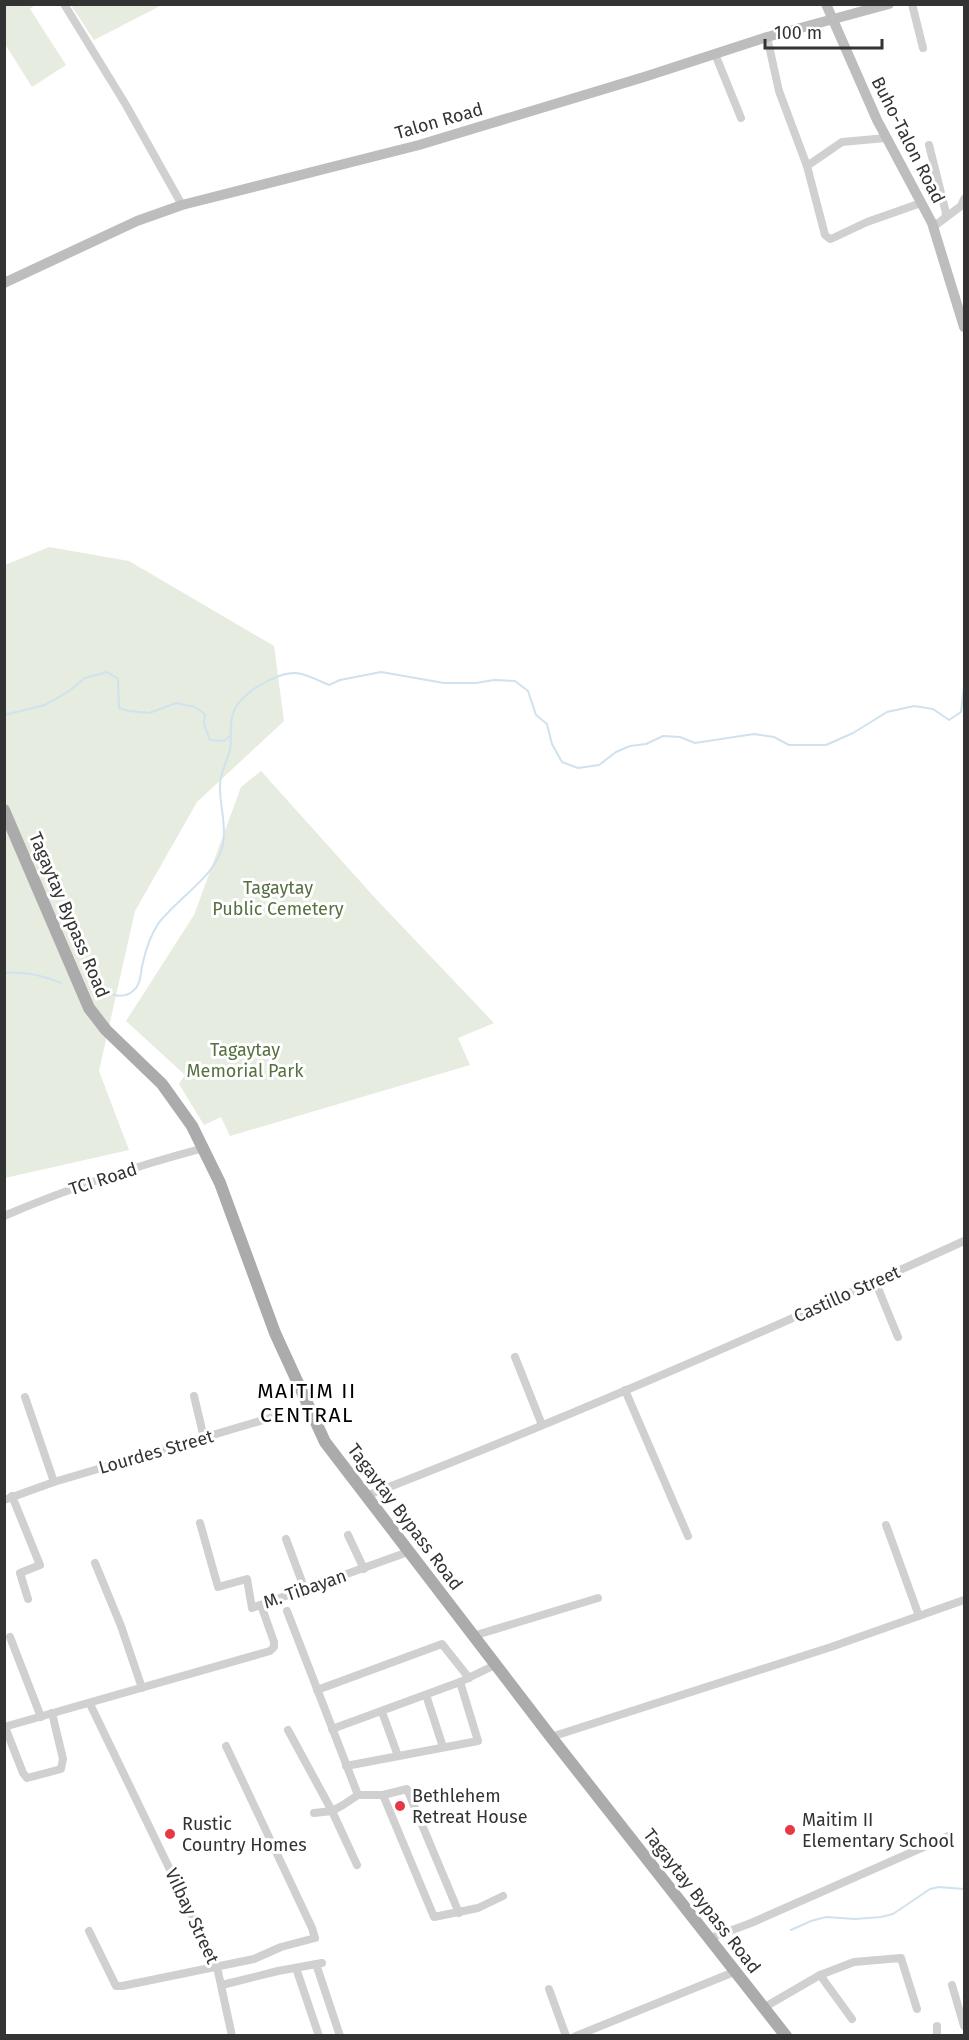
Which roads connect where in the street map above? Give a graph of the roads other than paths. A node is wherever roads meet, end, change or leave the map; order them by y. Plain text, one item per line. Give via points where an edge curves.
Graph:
1 (64, 4) edge
2 (826, 4) edge
3 (889, 4) edge
4 (912, 4) edge
5 (833, 20) junction
6 (767, 37) junction
7 (923, 48) dead end
8 (715, 54) junction
9 (741, 118) dead end
10 (886, 138) junction
11 (929, 145) dead end
12 (807, 166) junction
13 (964, 199) edge
14 (921, 203) junction
15 (182, 205) junction
16 (945, 218) junction
17 (933, 227) junction
18 (4, 283) edge
19 (964, 327) edge
20 (4, 810) edge
21 (204, 1148) junction
22 (4, 1216) edge
23 (964, 1241) edge
24 (875, 1281) junction
25 (898, 1337) dead end
26 (516, 1357) dead end
27 (625, 1390) junction
28 (194, 1396) dead end
29 (25, 1397) dead end
30 (308, 1407) junction
31 (542, 1425) junction
32 (204, 1438) junction
33 (54, 1482) junction
34 (366, 1496) junction
35 (8, 1498) edge
36 (200, 1523) dead end
37 (886, 1525) dead end
38 (348, 1535) dead end
39 (688, 1536) dead end
40 (286, 1539) dead end
41 (408, 1552) junction
42 (94, 1563) dead end
43 (364, 1569) junction
44 (305, 1590) junction
45 (598, 1598) dead end
46 (28, 1599) dead end
47 (964, 1600) edge
48 (261, 1605) junction
49 (287, 1611) dead end
50 (919, 1616) junction
51 (472, 1636) junction
52 (10, 1637) dead end
53 (495, 1665) junction
54 (469, 1678) junction
55 (460, 1682) junction
56 (142, 1688) junction
57 (317, 1690) junction
58 (426, 1695) junction
59 (90, 1704) junction
60 (382, 1712) junction
61 (52, 1713) junction
62 (41, 1717) junction
63 (5, 1727) edge
64 (332, 1729) junction
65 (288, 1730) dead end
66 (551, 1737) junction
67 (226, 1746) dead end
68 (443, 1748) junction
69 (398, 1756) junction
70 (346, 1766) junction
71 (358, 1795) junction
72 (383, 1795) junction
73 (332, 1811) junction
74 (314, 1813) dead end
75 (951, 1835) dead end
76 (357, 1865) dead end
77 (502, 1896) dead end
78 (459, 1913) junction
79 (88, 1931) dead end
80 (708, 1939) junction
81 (217, 1967) junction
82 (296, 1968) junction
83 (734, 1972) junction
84 (820, 1975) junction
85 (222, 1985) junction
86 (952, 1985) dead end
87 (549, 1989) dead end
88 (763, 2008) junction
89 (917, 2009) dead end
90 (852, 2019) dead end
91 (937, 2026) dead end
92 (964, 2026) edge
93 (232, 2036) edge
94 (319, 2036) edge
95 (340, 2036) edge
96 (566, 2036) edge
97 (576, 2036) edge
98 (786, 2036) edge
99 (937, 2036) edge

1 - 15 street
2 - 5 street, Buho-Talon Road
3 - 5 street, Talon Road
4 - 7 street
5 - 6 street, Talon Road
5 - 10 street, Buho-Talon Road
6 - 8 street, Talon Road
6 - 12 street via 779,91
8 - 9 street
8 - 15 street, Talon Road via 419,145
10 - 12 street via 843,142
10 - 14 street, Buho-Talon Road
11 - 16 street
12 - 14 street via 825,235 830,239
13 - 16 street
14 - 17 street, Buho-Talon Road
15 - 18 street, Talon Road via 137,221
16 - 17 street
17 - 19 street, Buho-Talon Road
20 - 21 main road, Tagaytay Bypass Road via 95,1017 162,1084
21 - 22 street, TCI Road via 59,1194
21 - 30 main road, Tagaytay Bypass Road via 275,1334
23 - 24 street, Castillo Street
24 - 25 street
24 - 27 street, Castillo Street
26 - 31 street
27 - 31 street, Castillo Street
27 - 39 street
28 - 32 street
29 - 33 street
30 - 32 street, Lourdes Street
30 - 34 main road, Tagaytay Bypass Road via 325,1442
31 - 34 street, Castillo Street
32 - 33 street, Lourdes Street
33 - 35 street, Lourdes Street
34 - 41 main road, Tagaytay Bypass Road
35 - 46 street via 40,1565 20,1573
36 - 48 street, M. Tibayan via 218,1587 247,1579 252,1608
37 - 50 street
38 - 43 street
40 - 44 street
41 - 43 street, M. Tibayan
41 - 51 main road, Tagaytay Bypass Road
42 - 56 street
43 - 44 street, M. Tibayan
44 - 48 street, M. Tibayan
45 - 51 street
47 - 50 street
48 - 56 street via 274,1642 270,1651
49 - 57 street
50 - 66 street
51 - 53 main road, Tagaytay Bypass Road
52 - 62 street
53 - 54 street
53 - 66 main road, Tagaytay Bypass Road
54 - 55 street
54 - 57 street via 442,1644
55 - 58 street
55 - 68 street via 478,1742
56 - 59 street
57 - 64 street
58 - 60 street
58 - 68 street
59 - 61 street
59 - 81 street, Vilbay Street
60 - 64 street
60 - 69 street
61 - 62 street
61 - 63 street via 63,1759 61,1769 27,1778
62 - 63 street
64 - 70 street
65 - 73 street
66 - 80 main road, Tagaytay Bypass Road
67 - 81 street via 315,1938
68 - 69 street
69 - 70 street
70 - 71 street
71 - 72 street
71 - 73 street
72 - 78 street via 434,1917
72 - 78 street via 407,1789
73 - 74 street
73 - 76 street
75 - 80 street
77 - 78 street
79 - 81 street via 116,1986
80 - 83 main road, Tagaytay Bypass Road
81 - 85 street, Vilbay Street
82 - 85 street
82 - 94 street
82 - 95 street via 319,1963
83 - 88 main road, Tagaytay Bypass Road
83 - 97 street
84 - 88 street
84 - 89 street via 854,1962 901,1958
84 - 90 street
85 - 93 street, Vilbay Street
86 - 92 street
87 - 96 street
88 - 98 main road, Tagaytay Bypass Road
91 - 99 street

